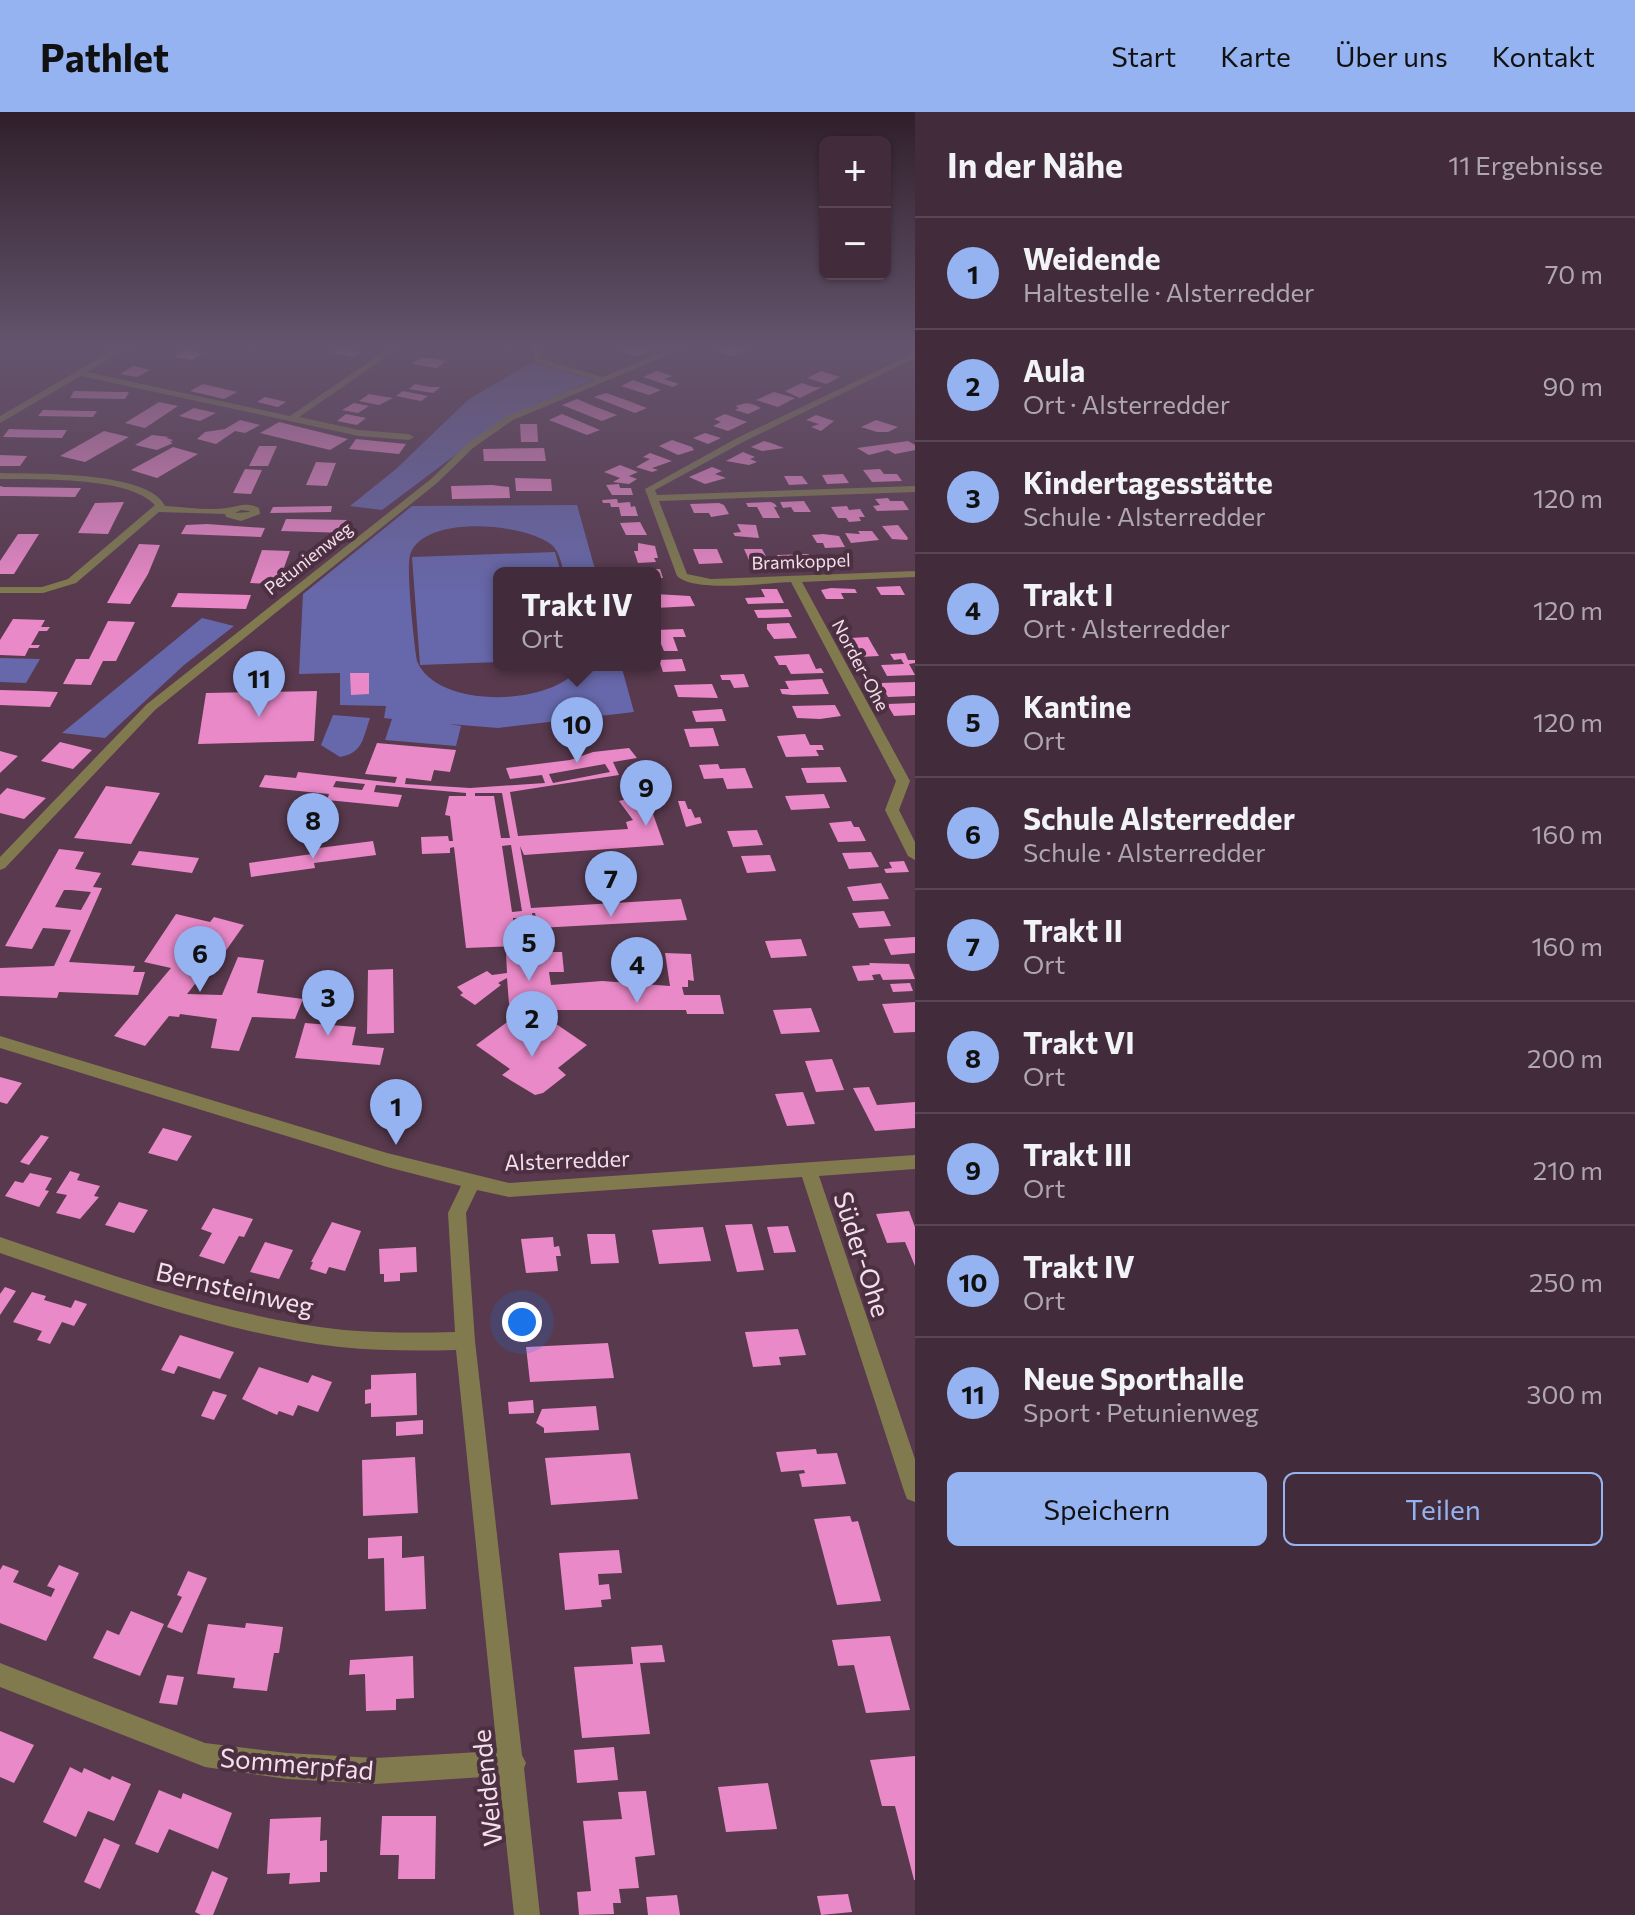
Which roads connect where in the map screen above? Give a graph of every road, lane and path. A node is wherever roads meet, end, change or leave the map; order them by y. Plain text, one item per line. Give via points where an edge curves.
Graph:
1 (346, 430) edge
2 (493, 430) edge
3 (764, 430) edge
4 (409, 437) dead end
5 (0, 476) edge
6 (915, 489) edge
7 (653, 498) junction
8 (160, 509) junction
9 (230, 511) dead end
10 (915, 574) edge
11 (795, 579) junction
12 (0, 590) edge
13 (915, 856) edge
14 (0, 865) edge
15 (0, 1042) edge
16 (915, 1162) edge
17 (808, 1169) junction
18 (472, 1182) junction
19 (0, 1245) edge
20 (465, 1341) junction
21 (915, 1491) edge
22 (0, 1675) edge
23 (513, 1763) junction
24 (527, 1915) edge

1 - 4 street
2 - 14 street, Petunienweg via 151,707
3 - 7 street via 653,485
5 - 8 street via 103,482 155,496
6 - 7 street
7 - 11 street, Bramkoppel via 688,580
8 - 9 street
8 - 12 street via 72,581 43,590
10 - 11 street, Bramkoppel
11 - 13 street, Norder-Ohe via 903,781 892,810
15 - 18 street, Alsterredder
16 - 17 street, Alsterredder
17 - 18 street, Alsterredder via 509,1190
17 - 21 street, Süder-Ohe
18 - 20 street, Weidende via 457,1213
19 - 20 street, Bernsteinweg via 164,1301 280,1329 365,1340
20 - 23 street, Weidende
22 - 23 street, Sommerpfad via 205,1755 375,1771
23 - 24 street, Weidende

